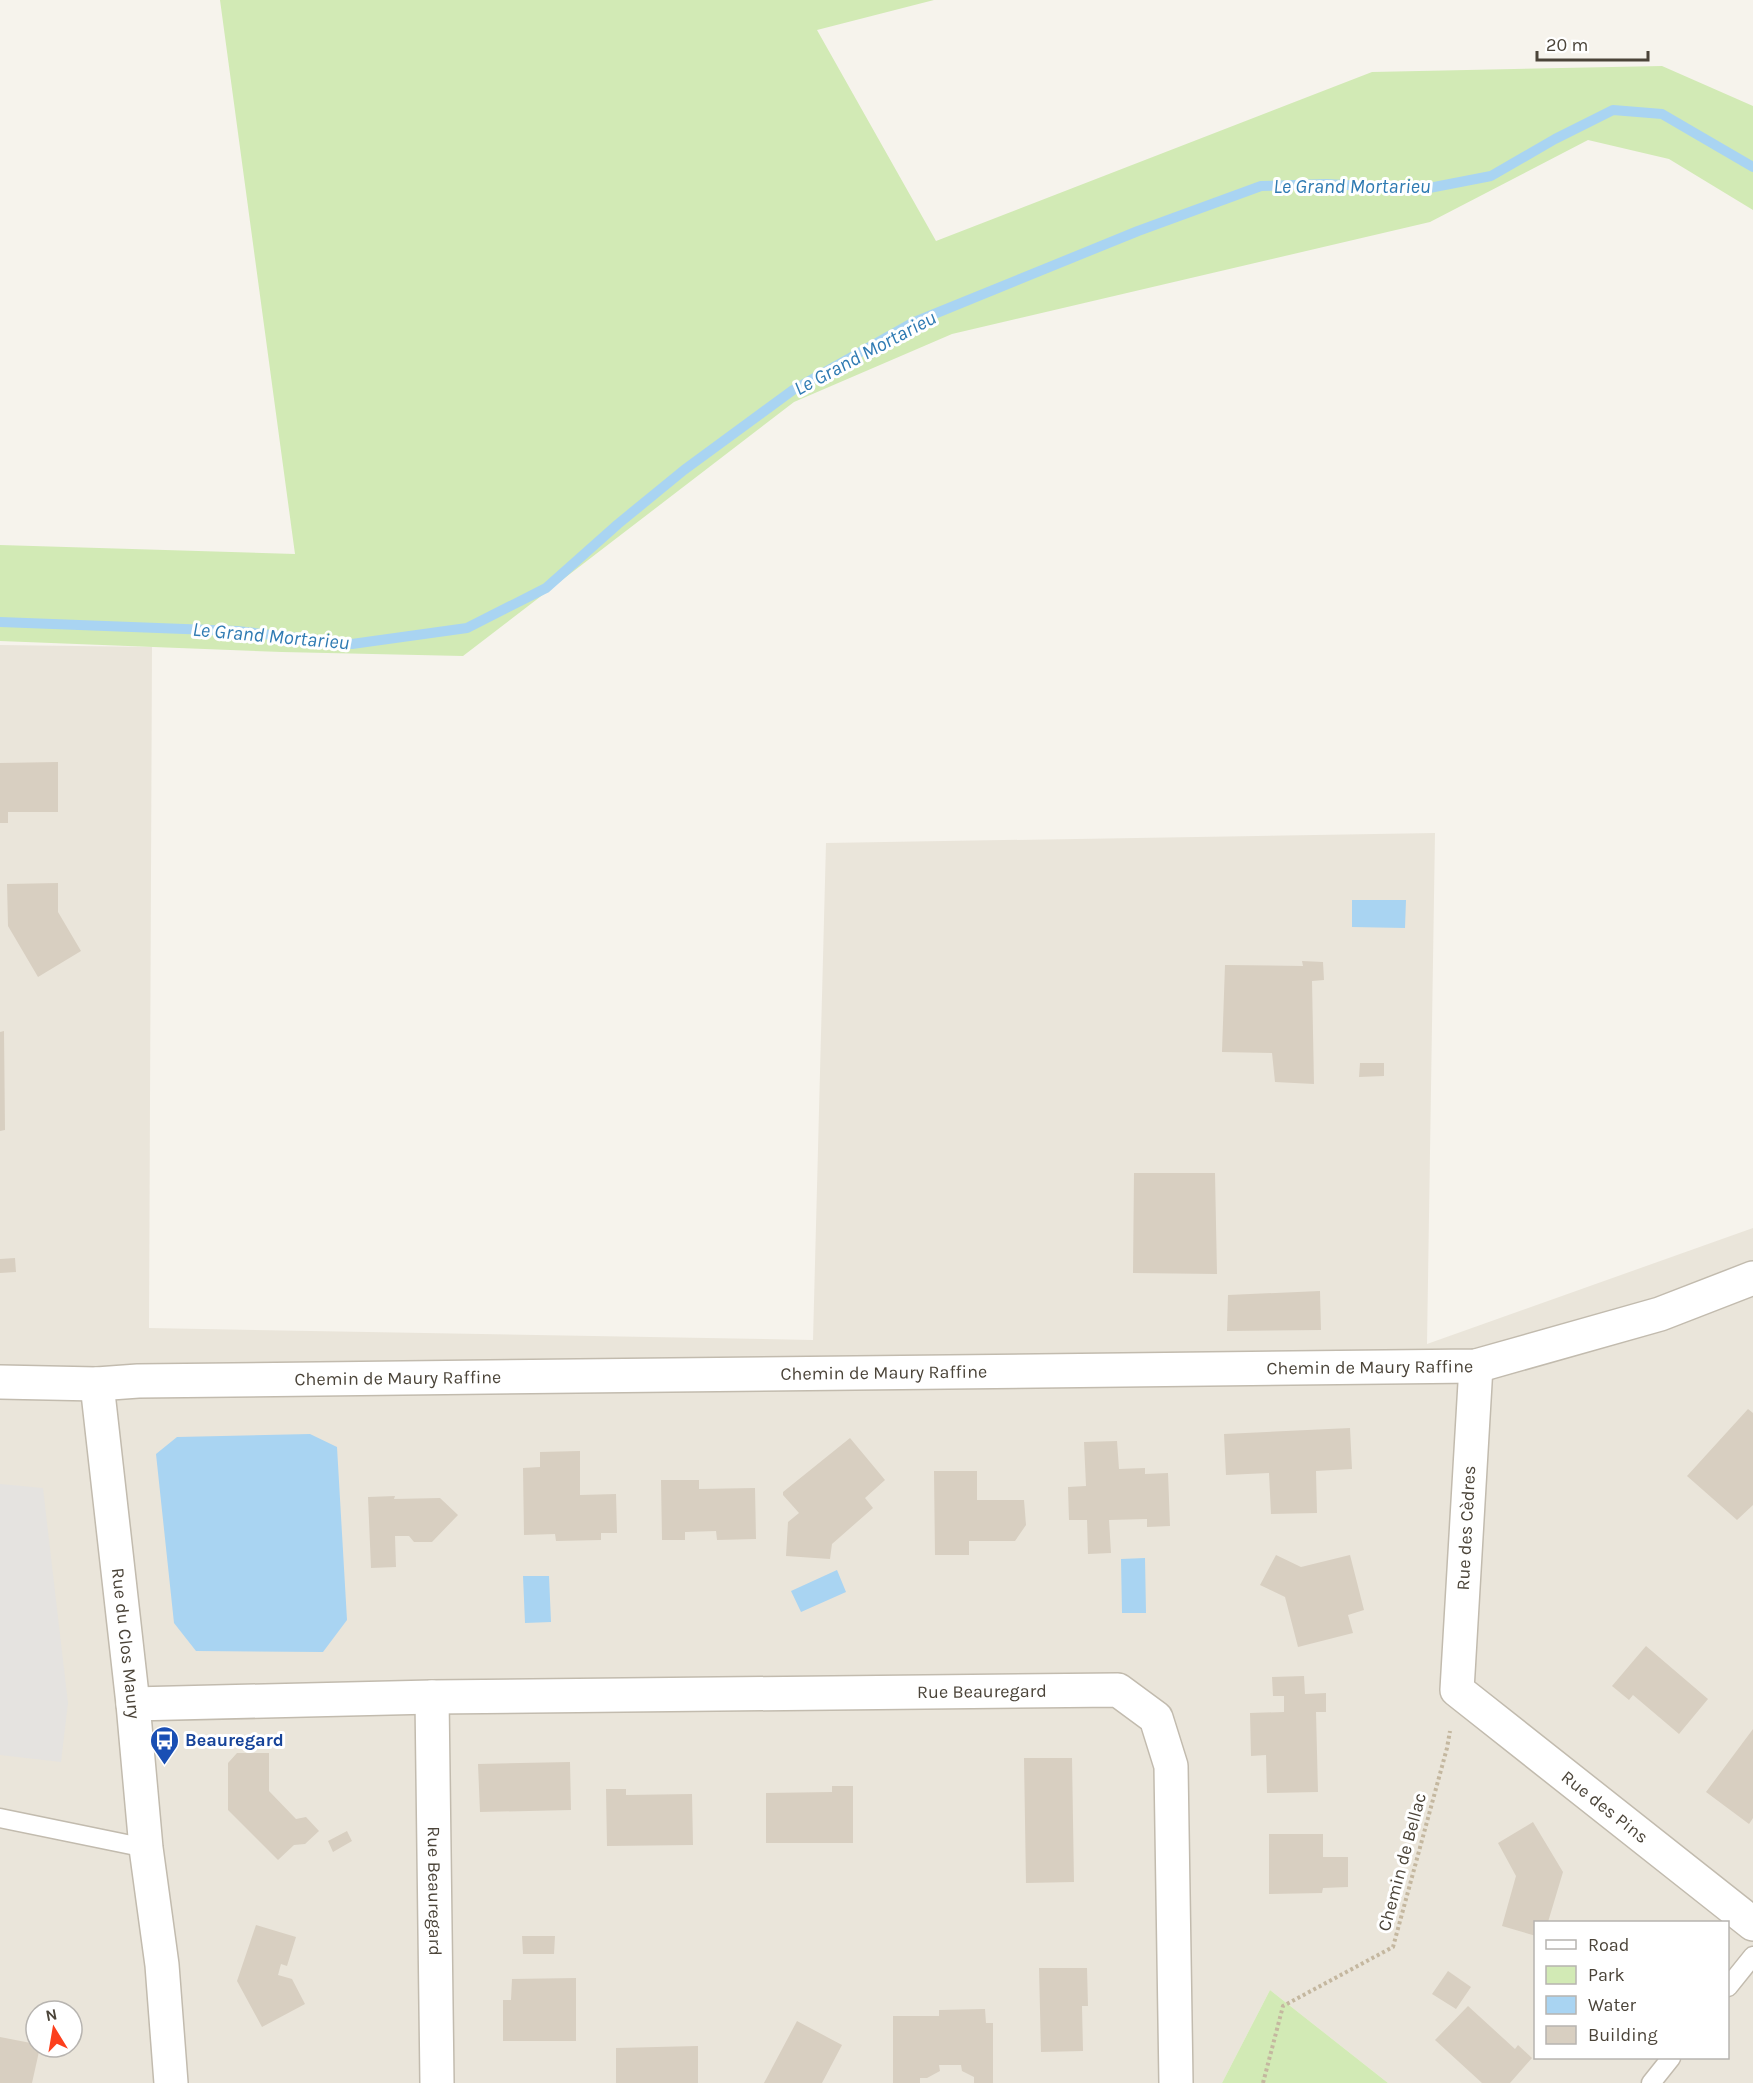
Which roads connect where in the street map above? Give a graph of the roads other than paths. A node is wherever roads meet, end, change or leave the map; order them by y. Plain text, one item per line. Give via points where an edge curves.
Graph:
1 (1753, 1278) edge
2 (1476, 1366) junction
3 (0, 1382) edge
4 (97, 1384) junction
5 (1457, 1690) joint
6 (432, 1697) junction
7 (133, 1704) junction
8 (0, 1818) edge
9 (146, 1848) junction
10 (1753, 1924) edge
11 (1753, 1956) edge
12 (1729, 1986) edge
13 (1670, 2059) edge
14 (171, 2083) edge
15 (437, 2083) edge
16 (1176, 2083) edge
17 (1651, 2083) edge

1 - 2 street, Chemin de Maury Raffine via 1660,1314
2 - 4 street, Chemin de Maury Raffine
2 - 5 street, Rue des Cèdres
3 - 4 street, Chemin de Maury Raffine
4 - 7 street, Rue du Clos Maury
5 - 10 street, Rue des Pins
6 - 7 street, Rue Beauregard
6 - 15 street, Rue Beauregard
6 - 16 street, Rue Beauregard via 1118,1690 1156,1718 1171,1766
7 - 9 street, Rue du Clos Maury
8 - 9 lane
9 - 14 street, Rue du Clos Maury via 162,1965
11 - 12 lane
13 - 17 lane

